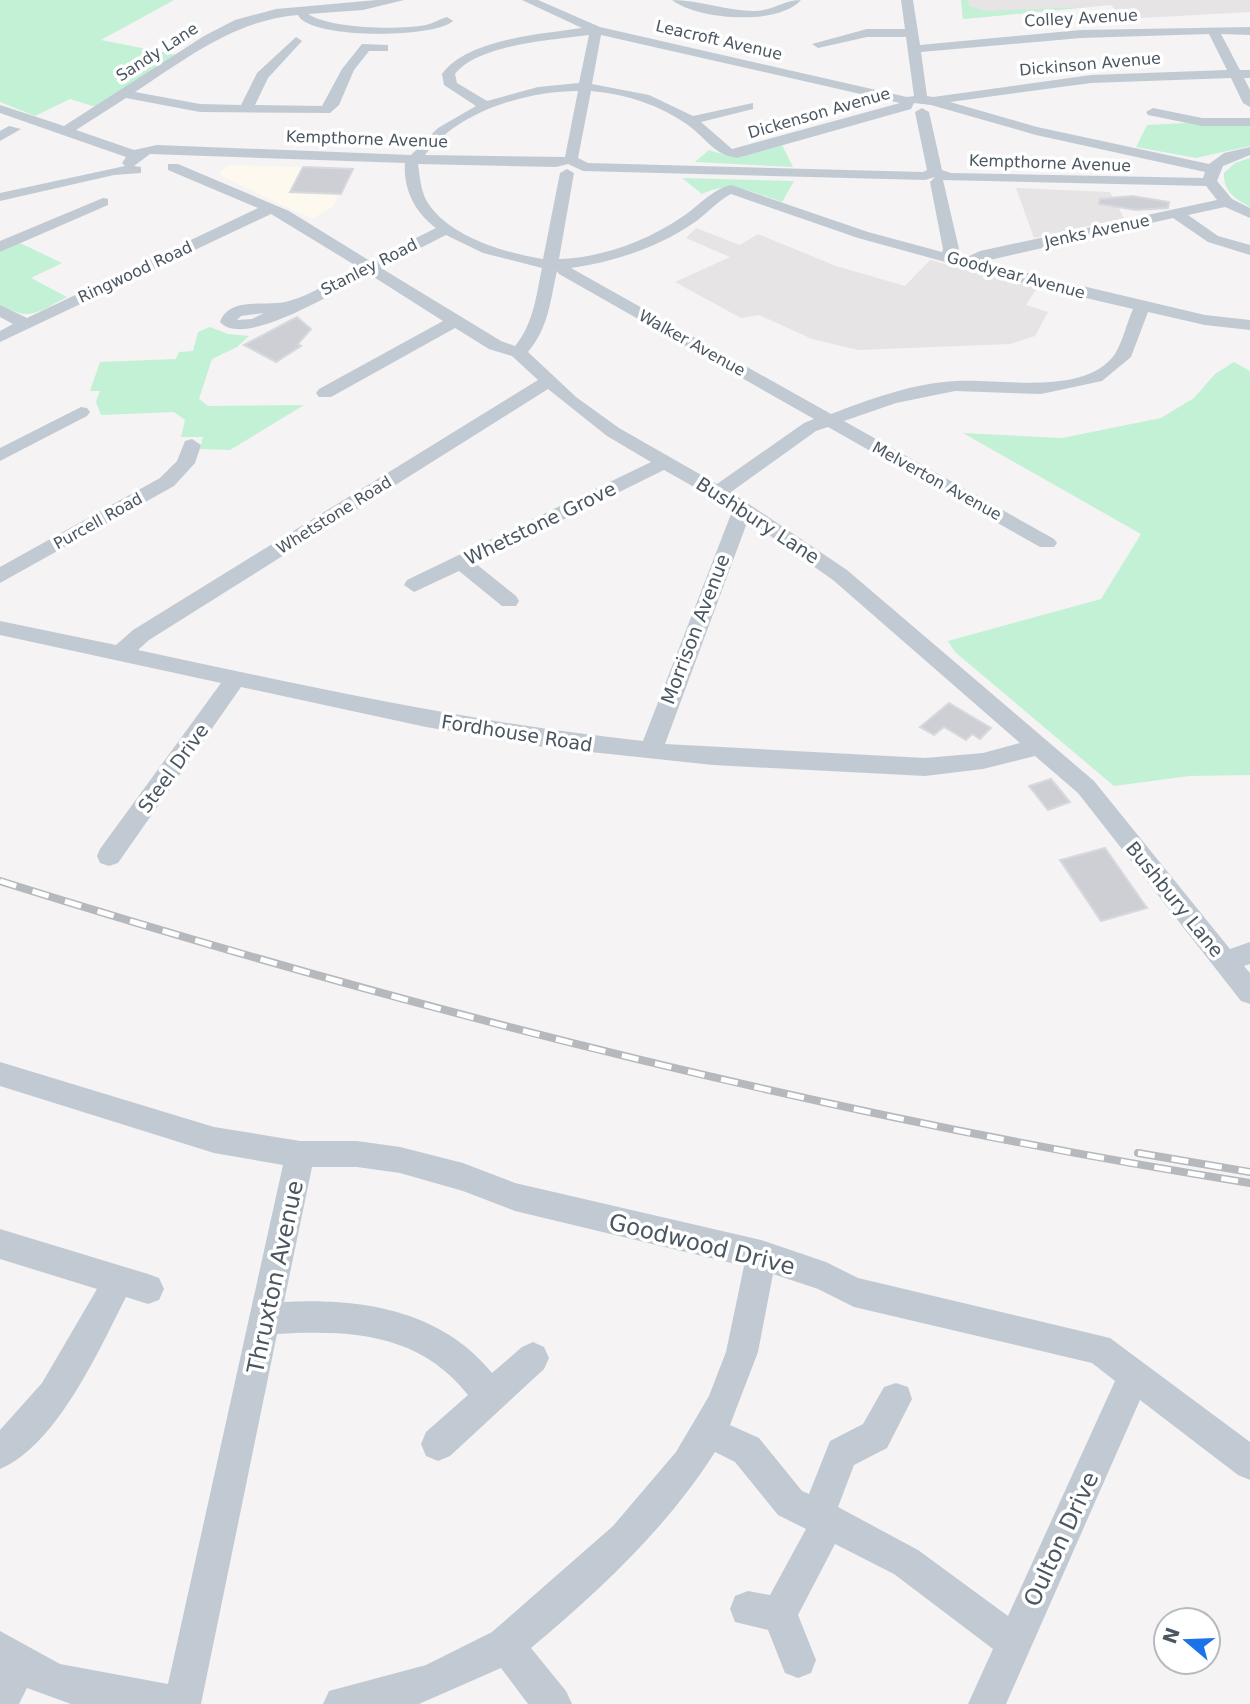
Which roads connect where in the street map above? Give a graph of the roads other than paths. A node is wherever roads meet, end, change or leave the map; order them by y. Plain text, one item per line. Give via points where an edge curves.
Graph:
1 (398, 0) edge
2 (528, 0) edge
3 (678, 0) edge
4 (795, 0) edge
5 (907, 0) edge
6 (298, 10) junction
7 (549, 10) junction
8 (448, 22) dead end
9 (596, 30) junction
10 (1213, 30) junction
11 (1250, 31) edge
12 (912, 33) junction
13 (296, 41) dead end
14 (517, 44) junction
15 (818, 44) dead end
16 (384, 48) dead end
17 (913, 49) junction
18 (1235, 74) junction
19 (1250, 74) edge
20 (583, 86) junction
21 (125, 93) junction
22 (1250, 103) edge
23 (923, 105) junction
24 (748, 106) dead end
25 (486, 107) junction
26 (0, 109) edge
27 (246, 109) junction
28 (1153, 112) dead end
29 (690, 121) junction
30 (1250, 122) edge
31 (14, 129) dead end
32 (66, 131) junction
33 (0, 137) edge
34 (1250, 151) edge
35 (222, 160) junction
36 (413, 161) junction
37 (133, 163) junction
38 (168, 164) junction
39 (567, 167) junction
40 (937, 177) junction
41 (205, 179) junction
42 (1212, 180) junction
43 (0, 189) edge
44 (0, 197) edge
45 (103, 202) dead end
46 (1227, 202) junction
47 (271, 208) junction
48 (1177, 214) junction
49 (1250, 214) edge
50 (447, 229) junction
51 (0, 247) edge
52 (1250, 250) edge
53 (949, 253) junction
54 (974, 260) junction
55 (556, 265) junction
56 (368, 267) junction
57 (292, 306) dead end
58 (1142, 306) junction
59 (0, 310) edge
60 (455, 321) junction
61 (25, 324) junction
62 (1250, 325) edge
63 (0, 337) edge
64 (518, 352) junction
65 (549, 381) junction
66 (325, 393) dead end
67 (100, 411) dead end
68 (827, 419) junction
69 (195, 453) dead end
70 (0, 455) edge
71 (667, 461) junction
72 (719, 492) junction
73 (743, 507) junction
74 (1047, 542) dead end
75 (461, 562) junction
76 (0, 576) edge
77 (414, 585) dead end
78 (509, 601) dead end
79 (0, 628) edge
80 (121, 653) junction
81 (235, 680) junction
82 (1041, 746) junction
83 (651, 751) junction
84 (109, 856) dead end
85 (1238, 957) edge
86 (1250, 993) edge
87 (0, 1074) edge
88 (300, 1154) junction
89 (0, 1244) edge
90 (761, 1255) junction
91 (267, 1319) junction
92 (533, 1358) dead end
93 (1135, 1375) junction
94 (490, 1396) junction
95 (896, 1399) dead end
96 (708, 1432) junction
97 (438, 1444) dead end
98 (0, 1452) edge
99 (1250, 1463) edge
100 (823, 1518) junction
101 (507, 1643) junction
102 (1014, 1643) junction
103 (9, 1657) edge
104 (798, 1660) dead end
105 (0, 1703) edge
106 (175, 1704) edge
107 (182, 1704) edge
108 (342, 1704) edge
109 (553, 1704) edge
110 (987, 1704) edge

1 - 6 street, Sandy Lane
2 - 7 street, Leacroft Avenue
3 - 4 street via 751,14 779,9
5 - 12 street
6 - 8 street via 306,20 369,26 421,29
6 - 21 street, Sandy Lane via 230,27
7 - 9 street, Leacroft Avenue
7 - 14 street
9 - 14 street
9 - 20 street
9 - 23 street, Leacroft Avenue
10 - 11 street, Colley Avenue
10 - 17 street, Colley Avenue via 1018,37
10 - 18 street
12 - 15 street via 867,33
12 - 17 street
13 - 27 street via 262,76
14 - 25 street via 475,54 450,68 451,85
16 - 27 street via 366,47 348,69 330,108
17 - 23 street
18 - 19 street, Dickinson Avenue
18 - 22 street
18 - 23 street, Dickinson Avenue via 1069,82
20 - 25 street via 518,96
20 - 29 street via 643,98
20 - 39 street
21 - 27 street via 200,108
21 - 32 street, Sandy Lane
23 - 29 street, Dickenson Avenue via 743,153 722,151
23 - 40 street
23 - 42 street, Leacroft Avenue
24 - 29 street
25 - 36 street via 435,135
26 - 32 street
28 - 30 street via 1202,122
31 - 33 street
32 - 37 street
34 - 42 street via 1231,155
35 - 36 street, Kempthorne Avenue
35 - 38 street, Kempthorne Avenue
35 - 41 street via 206,170
36 - 38 street, Kempthorne Avenue
36 - 39 street, Kempthorne Avenue
36 - 50 street via 420,202 426,213
37 - 38 street
37 - 38 street via 157,149
37 - 43 street
37 - 44 street via 114,172
38 - 41 street, Bushbury Lane
39 - 40 street, Kempthorne Avenue
39 - 55 street
40 - 42 street, Kempthorne Avenue via 1149,183
40 - 53 street
41 - 47 street, Bushbury Lane
42 - 46 street
45 - 51 street
46 - 48 street, Jenks Avenue
46 - 49 street
47 - 56 street, Bushbury Lane
47 - 61 street, Ringwood Road
48 - 52 street via 1223,247
48 - 54 street, Jenks Avenue
50 - 55 street via 480,246
50 - 56 street, Stanley Road
53 - 54 street, Goodyear Avenue
53 - 55 street, Goodyear Avenue via 863,235 727,190 657,237 608,255
54 - 58 street, Goodyear Avenue
55 - 64 street via 540,319
55 - 68 street, Walker Avenue
56 - 57 street, Stanley Road
56 - 60 street, Bushbury Lane
58 - 62 street, Goodyear Avenue
58 - 68 street via 1122,357 1096,377 1041,389 934,388
59 - 61 street
60 - 64 street, Bushbury Lane via 495,345
60 - 66 street
61 - 63 street, Ringwood Road
64 - 65 street, Bushbury Lane
65 - 71 street, Bushbury Lane via 613,432
65 - 80 street, Whetstone Road via 153,628
67 - 70 street via 83,405
68 - 72 street
68 - 74 street, Melverton Avenue
69 - 76 street, Purcell Road via 167,482
71 - 72 street, Bushbury Lane
71 - 75 street, Whetstone Grove
72 - 73 street, Bushbury Lane
73 - 82 street, Bushbury Lane via 839,575
73 - 83 street, Morrison Avenue
75 - 77 street, Whetstone Grove
75 - 78 street
79 - 80 street, Fordhouse Road
80 - 81 street, Fordhouse Road
81 - 83 street, Fordhouse Road via 544,739
81 - 84 street, Steel Drive
82 - 83 street, Fordhouse Road via 983,761 925,767
82 - 85 street, Bushbury Lane via 1086,787
85 - 86 street, Bushbury Lane
87 - 88 street, Thruxton Avenue via 214,1140
88 - 90 street, Goodwood Drive via 400,1160 515,1197
88 - 91 street, Thruxton Avenue
89 - 98 street via 133,1285 26,1430
90 - 93 street, Goodwood Drive via 826,1277 854,1292 1099,1349
90 - 96 street via 736,1370
91 - 94 street via 315,1317 384,1323 452,1353
91 - 107 street, Thruxton Avenue
92 - 94 street
93 - 99 street, Goodwood Drive
93 - 102 street, Oulton Drive
94 - 97 street
95 - 100 street via 876,1436 842,1453
96 - 100 street via 747,1450 790,1503
96 - 101 street via 645,1519
100 - 102 street via 906,1562
100 - 104 street via 764,1611
101 - 108 street via 412,1689
101 - 109 street
102 - 110 street, Oulton Drive
103 - 105 street
103 - 106 street via 63,1685

